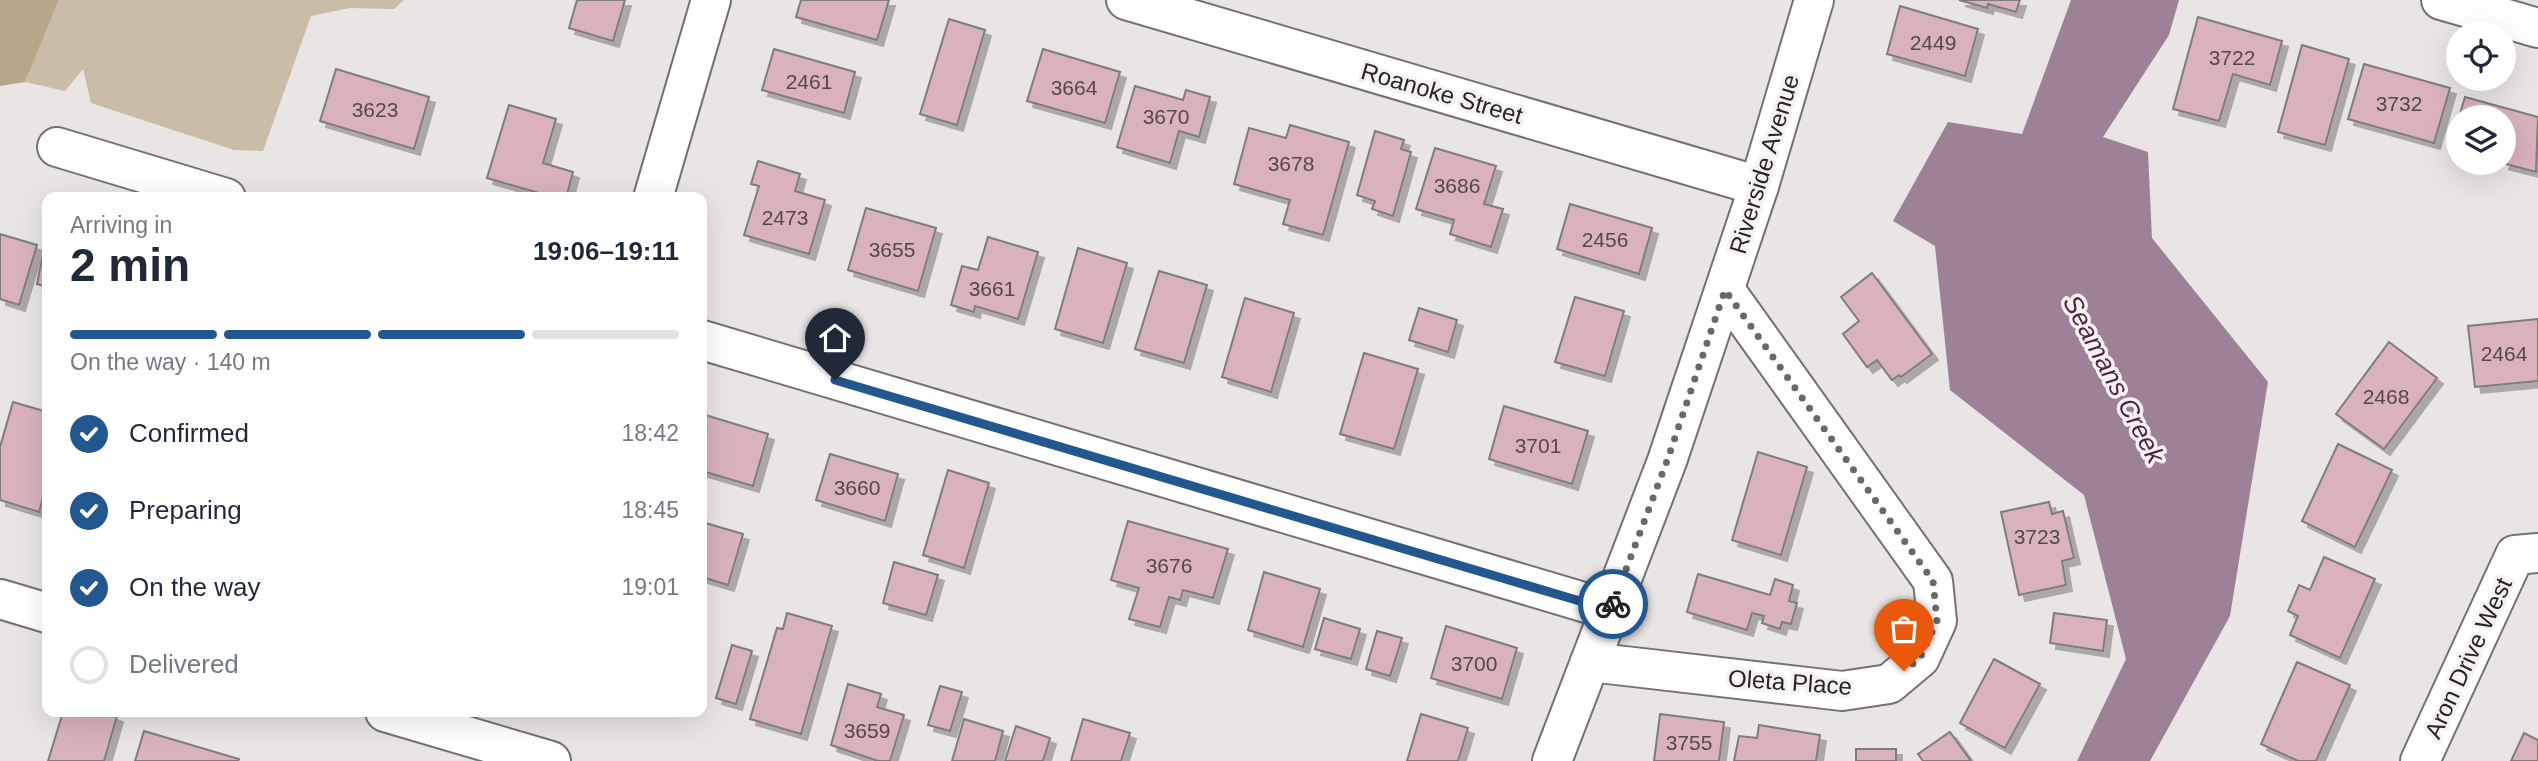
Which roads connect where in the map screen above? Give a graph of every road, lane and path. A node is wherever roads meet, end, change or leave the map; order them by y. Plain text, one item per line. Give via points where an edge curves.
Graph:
1 (711, 0) edge
2 (1126, 0) edge
3 (1814, 0) edge
4 (2441, 0) edge
5 (2538, 28) edge
6 (57, 147) dead end
7 (1759, 186) junction
8 (206, 192) edge
9 (655, 192) edge
10 (1725, 290) junction
11 (707, 341) edge
12 (2527, 554) edge
13 (0, 599) edge
14 (1610, 610) junction
15 (42, 612) edge
16 (1590, 662) junction
17 (405, 717) edge
18 (495, 739) edge
19 (551, 761) edge
20 (1552, 761) edge
21 (2420, 761) edge

1 - 9 street
2 - 7 street, Roanoke Street
3 - 7 street, Riverside Avenue
4 - 5 street
6 - 8 street
7 - 10 street, Riverside Avenue
10 - 14 street, Riverside Avenue
10 - 16 street, Oleta Place via 1933,581 1937,621 1920,658 1889,684 1842,691
11 - 14 street
12 - 21 street, Aron Drive West
13 - 15 street
14 - 16 street, Riverside Avenue
16 - 20 street, Riverside Avenue
17 - 18 street
18 - 19 street

